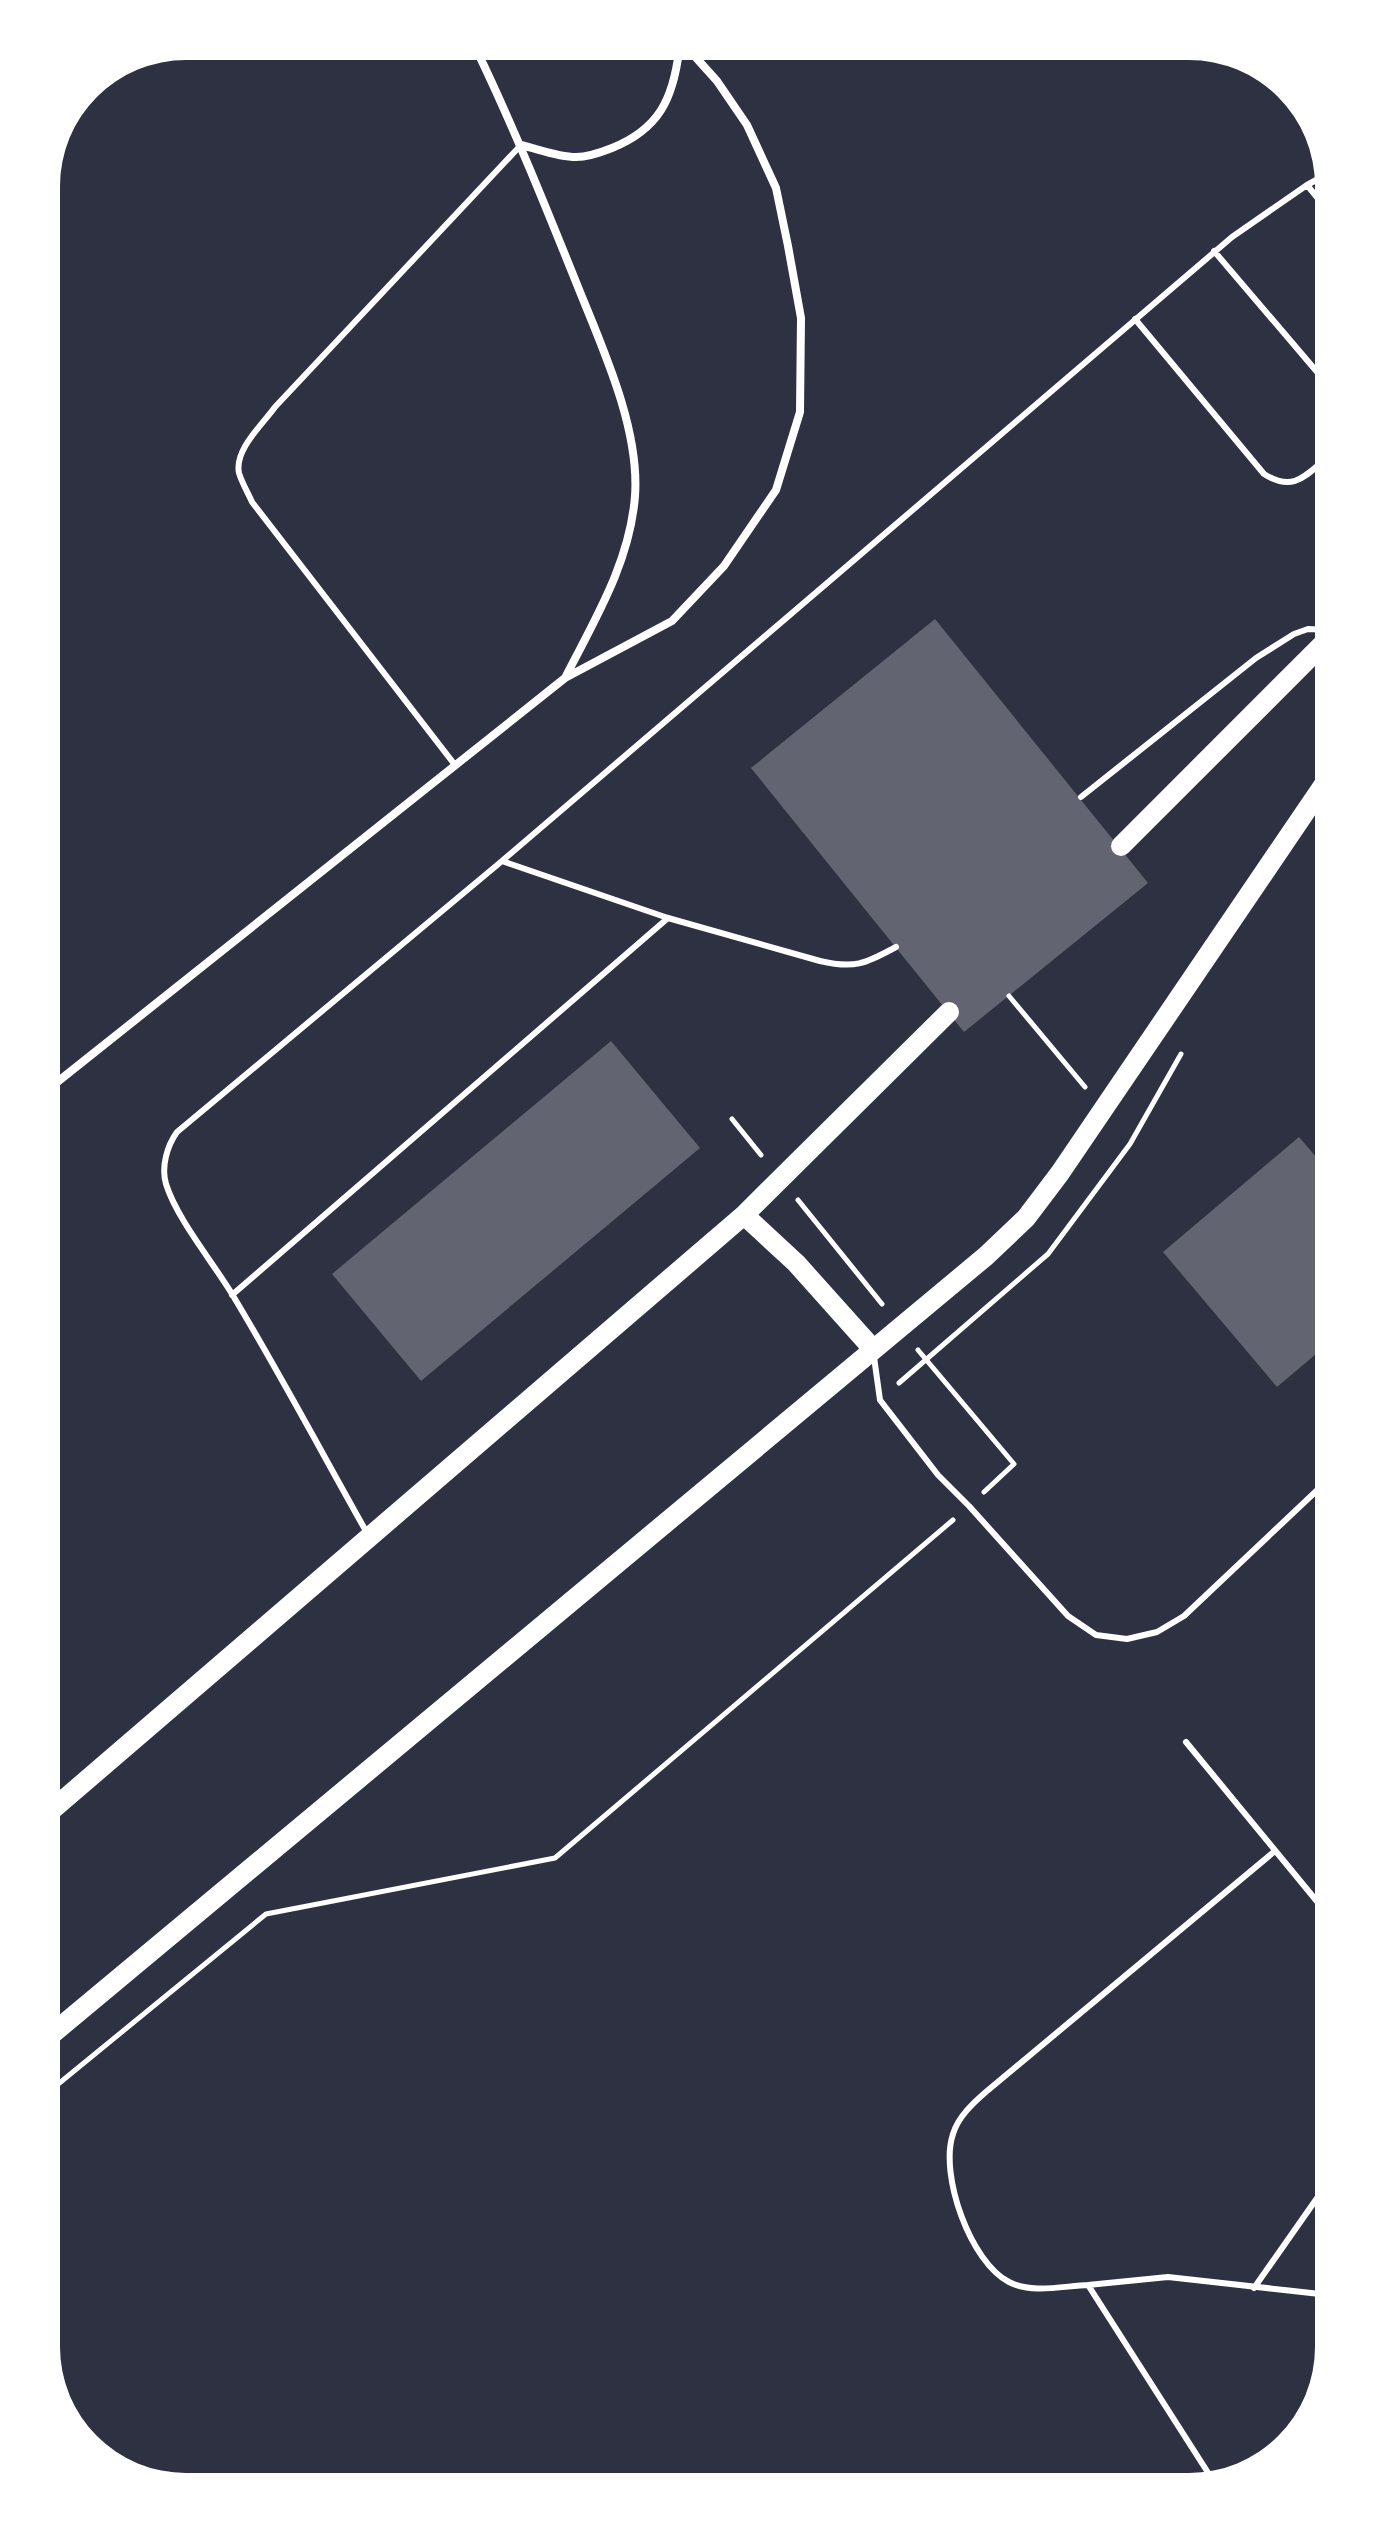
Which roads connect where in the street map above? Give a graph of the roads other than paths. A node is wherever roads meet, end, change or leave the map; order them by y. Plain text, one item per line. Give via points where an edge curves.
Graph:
1 (481, 60) edge
2 (678, 60) edge
3 (698, 60) edge
4 (521, 145) junction
5 (1315, 181) edge
6 (1307, 185) junction
7 (1315, 195) edge
8 (1214, 251) junction
9 (1135, 319) junction
10 (1315, 370) edge
11 (1315, 468) edge
12 (1315, 629) edge
13 (1315, 652) edge
14 (565, 678) junction
15 (455, 765) junction
16 (1081, 797) dead end
17 (1315, 797) edge
18 (1121, 846) dead end
19 (502, 861) junction
20 (668, 918) junction
21 (896, 947) dead end
22 (949, 1012) dead end
23 (60, 1080) edge
24 (744, 1215) junction
25 (232, 1295) junction
26 (873, 1349) junction
27 (1315, 1492) edge
28 (369, 1536) junction
29 (1186, 1742) dead end
30 (60, 1803) edge
31 (1275, 1851) junction
32 (1315, 1899) edge
33 (60, 2027) edge
34 (1315, 2201) edge
35 (1088, 2285) junction
36 (1254, 2288) junction
37 (1315, 2294) edge
38 (1207, 2472) edge

1 - 4 street
2 - 4 street via 666,105 632,140 577,157
3 - 14 street via 747,125 776,188 801,318 800,412 776,490 724,566 672,621
4 - 14 street via 613,375 630,432 635,494 627,549
4 - 15 lane via 275,407 247,444 238,470 252,502
5 - 6 lane
6 - 7 lane
6 - 8 lane
8 - 9 lane
8 - 10 lane
9 - 11 lane via 1264,474 1288,484
9 - 19 lane
12 - 16 lane via 1294,634 1256,658
13 - 18 main road
14 - 15 street
15 - 23 street
17 - 26 main road via 1026,1218
19 - 20 lane
19 - 25 lane via 171,1141 165,1180 172,1200
20 - 21 lane via 844,966 865,964
20 - 25 lane
22 - 24 main road
24 - 26 main road via 796,1263
24 - 28 main road
25 - 28 lane
26 - 27 lane via 880,1400 938,1475 1068,1616 1096,1635 1127,1639 1157,1632 1184,1616
26 - 33 main road
28 - 30 main road
29 - 31 lane
31 - 32 lane
31 - 35 lane via 987,2091 953,2131 949,2173 957,2205 990,2266 1025,2289
34 - 36 lane
35 - 36 lane via 1168,2277
35 - 38 lane
36 - 37 lane

